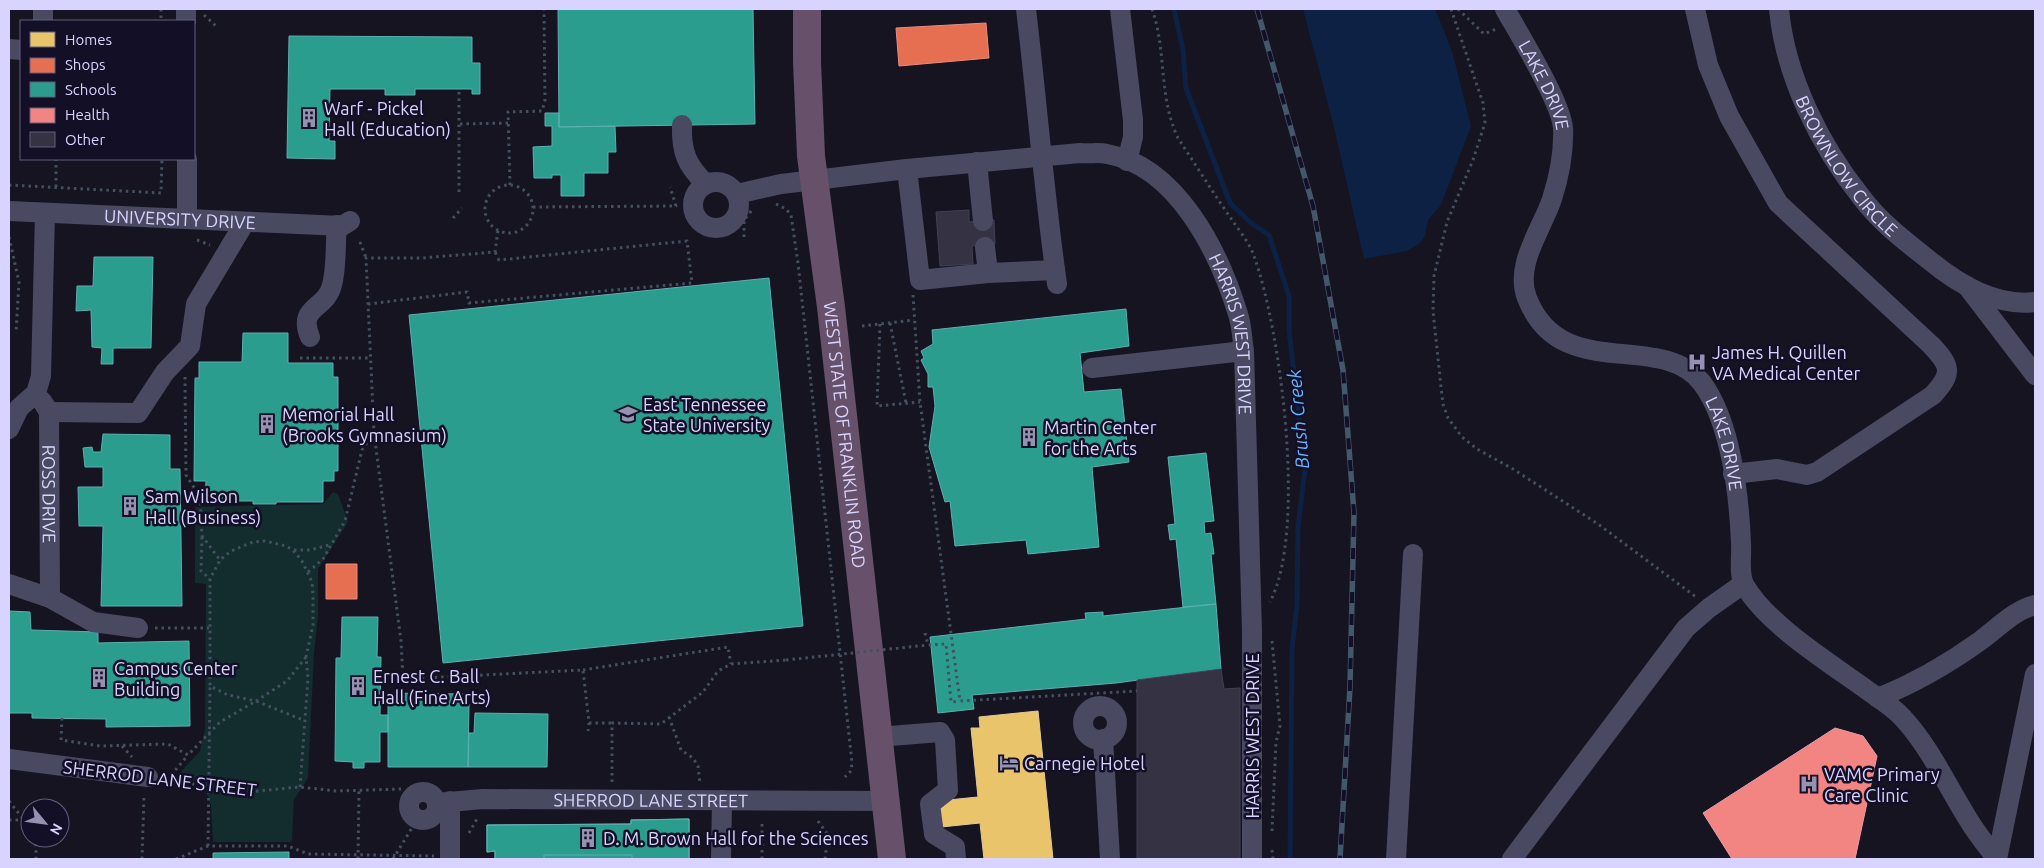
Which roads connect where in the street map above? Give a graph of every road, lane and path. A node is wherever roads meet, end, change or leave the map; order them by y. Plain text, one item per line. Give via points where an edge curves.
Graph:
1 (544, 9) edge
2 (808, 9) edge
3 (1026, 9) edge
4 (1120, 9) edge
5 (1451, 9) edge
6 (1505, 9) edge
7 (1695, 9) edge
8 (1779, 9) edge
9 (192, 15) edge
10 (216, 26) dead end
11 (459, 89) dead end
12 (508, 123) junction
13 (460, 124) junction
14 (682, 125) dead end
15 (1041, 159) junction
16 (56, 160) edge
17 (162, 160) edge
18 (186, 160) edge
19 (1127, 161) junction
20 (977, 162) junction
21 (907, 168) junction
22 (815, 180) junction
23 (706, 184) junction
24 (9, 185) edge
25 (510, 185) junction
26 (56, 187) junction
27 (670, 187) dead end
28 (459, 192) dead end
29 (737, 194) junction
30 (768, 204) dead end
31 (757, 206) dead end
32 (533, 207) junction
33 (462, 208) dead end
34 (9, 211) edge
35 (45, 213) junction
36 (452, 218) dead end
37 (187, 219) junction
38 (983, 221) dead end
39 (245, 222) junction
40 (498, 230) junction
41 (9, 237) edge
42 (744, 237) dead end
43 (197, 240) dead end
44 (360, 242) dead end
45 (210, 245) dead end
46 (985, 247) dead end
47 (495, 252) junction
48 (366, 258) junction
49 (988, 273) junction
50 (1967, 286) junction
51 (913, 291) dead end
52 (2035, 302) edge
53 (368, 304) junction
54 (914, 320) junction
55 (890, 323) junction
56 (880, 324) junction
57 (862, 326) dead end
58 (16, 332) dead end
59 (310, 337) dead end
60 (1244, 351) junction
61 (300, 358) dead end
62 (371, 358) junction
63 (176, 361) junction
64 (1092, 368) dead end
65 (2035, 375) edge
66 (36, 393) junction
67 (920, 402) junction
68 (906, 403) junction
69 (49, 412) junction
70 (9, 429) edge
71 (374, 432) junction
72 (1733, 474) junction
73 (202, 536) junction
74 (329, 545) junction
75 (293, 550) junction
76 (1413, 554) dead end
77 (220, 560) junction
78 (308, 572) junction
79 (210, 579) junction
80 (9, 584) edge
81 (1743, 584) junction
82 (50, 598) junction
83 (2035, 605) edge
84 (1709, 608) junction
85 (138, 628) joint
86 (209, 628) junction
87 (925, 633) dead end
88 (928, 645) junction
89 (306, 657) junction
90 (731, 664) junction
91 (583, 670) junction
92 (2035, 674) edge
93 (210, 686) junction
94 (1138, 691) dead end
95 (1878, 698) junction
96 (256, 701) junction
97 (960, 701) junction
98 (669, 717) junction
99 (62, 718) dead end
100 (303, 720) junction
101 (612, 723) junction
102 (589, 724) junction
103 (588, 731) dead end
104 (210, 735) junction
105 (878, 737) junction
106 (1103, 739) dead end
107 (188, 755) junction
108 (9, 759) edge
109 (612, 777) dead end
110 (845, 777) dead end
111 (158, 779) junction
112 (700, 783) dead end
113 (209, 787) junction
114 (300, 787) junction
115 (359, 790) junction
116 (402, 790) dead end
117 (722, 800) junction
118 (9, 801) edge
119 (885, 801) junction
120 (142, 804) dead end
121 (20, 815) edge
122 (479, 815) dead end
123 (762, 821) dead end
124 (818, 821) dead end
125 (413, 826) dead end
126 (467, 836) dead end
127 (208, 846) junction
128 (358, 854) junction
129 (394, 858) edge
130 (445, 858) edge
131 (142, 859) edge
132 (176, 859) edge
133 (358, 859) edge
134 (721, 859) edge
135 (762, 859) edge
136 (825, 859) edge
137 (892, 859) edge
138 (956, 859) edge
139 (1110, 859) edge
140 (1252, 859) edge
141 (1396, 859) edge
142 (1512, 859) edge
143 (1997, 859) edge

1 - 12 path via 546,100 542,111 508,112
2 - 22 highway, WEST STATE OF FRANKLIN ROAD via 807,72
3 - 15 street
4 - 19 street via 1133,120
5 - 84 path via 1483,103 1485,123 1447,222 1434,276 1433,312 1443,404 1448,418 1462,437 1477,449 1598,524
6 - 72 street, LAKE DRIVE via 1551,94 1563,126 1559,176 1528,259 1524,280 1527,298 1551,333 1565,342 1582,349 1670,361 1701,382 1721,422
7 - 72 street via 1708,65 1729,116 1778,203 1931,345 1946,364 1948,372 1946,382 1933,395 1817,472 1806,474 1777,469
8 - 50 street, BROWNLOW CIRCLE via 1795,79 1837,163 1862,199 1902,239
9 - 10 path
11 - 13 path
12 - 13 path
12 - 25 path
13 - 28 path
14 - 23 street via 687,163
15 - 19 street, HARRIS WEST DRIVE via 1107,154
15 - 20 street, HARRIS WEST DRIVE
15 - 49 street via 1056,277
16 - 26 path
17 - 26 path via 161,193
18 - 37 street
19 - 60 street, HARRIS WEST DRIVE via 1154,174 1172,188 1188,211 1226,281 1239,316
20 - 21 street, HARRIS WEST DRIVE
20 - 38 street
21 - 22 street, HARRIS WEST DRIVE
21 - 49 street via 920,280
22 - 29 street, HARRIS WEST DRIVE
22 - 105 highway, WEST STATE OF FRANKLIN ROAD
23 - 29 street via 720,182
23 - 29 street via 696,195 694,210 702,223 709,226 724,226 736,216 739,210
24 - 26 path
25 - 32 path via 524,190
25 - 40 path via 495,189 486,201 486,216
27 - 32 path via 676,206
30 - 110 path via 777,204 791,215 798,263 852,763
31 - 42 path via 744,220
32 - 40 path via 530,218 520,230
33 - 36 path
34 - 35 street, UNIVERSITY DRIVE
35 - 37 street, UNIVERSITY DRIVE
35 - 66 street via 41,376
37 - 39 street, UNIVERSITY DRIVE
39 - 59 street, UNIVERSITY DRIVE via 343,223 332,286 323,302 308,315 305,325
39 - 63 street via 196,304 190,346
40 - 47 path
41 - 58 path via 19,282
43 - 45 path
44 - 48 path
46 - 49 street
47 - 48 path via 422,258
47 - 53 path via 499,260 687,241 692,283 469,303 467,292
48 - 53 path
50 - 52 street, BROWNLOW CIRCLE via 2001,301
50 - 65 street, BROWNLOW CIRCLE
51 - 54 path
53 - 62 path
54 - 55 path
54 - 67 path
55 - 56 path
55 - 68 path
56 - 57 path
56 - 68 path via 877,406
60 - 64 street
60 - 140 street, HARRIS WEST DRIVE via 1252,631
61 - 62 path
62 - 71 path
63 - 69 street via 150,392 138,413
63 - 73 path via 185,367 186,475 200,496
66 - 69 street
66 - 70 street via 19,408
67 - 68 path
67 - 97 path
69 - 82 street, ROSS DRIVE
71 - 74 path via 362,450 345,520
71 - 91 path via 403,679
72 - 81 street, LAKE DRIVE
73 - 77 path
73 - 79 path via 201,571
74 - 75 path
74 - 78 path via 322,559
75 - 77 path via 276,542 253,542 231,551
75 - 78 path
76 - 141 street
77 - 79 path
78 - 89 path via 313,595 313,625
79 - 86 path
80 - 82 street
81 - 84 street
81 - 95 street via 1772,618
82 - 85 street via 93,622
83 - 95 street via 2011,617 1931,674
84 - 142 street via 1686,628
85 - 86 path
86 - 93 path
87 - 88 path
88 - 90 path, bridge
88 - 97 path via 946,644 951,702
89 - 96 path via 287,681
89 - 100 path via 308,678
90 - 91 path via 728,647
90 - 98 path via 718,671 703,692
91 - 102 path
92 - 143 street
93 - 96 path via 228,695
93 - 104 path
94 - 97 path
95 - 143 street via 1900,714 1920,738 1968,819
96 - 100 path
96 - 104 path via 220,722
98 - 101 path via 660,724
98 - 112 path via 681,750 698,766
99 - 107 path via 62,740 100,746 168,744
100 - 114 path
101 - 102 path
101 - 109 path
102 - 103 path
104 - 107 path
104 - 113 path via 207,752
105 - 119 highway, WEST STATE OF FRANKLIN ROAD
105 - 138 street via 940,732 945,740 948,790 930,804 934,834 955,847
106 - 139 street
107 - 111 path
108 - 111 street, SHERROD LANE STREET
111 - 113 path, SHERROD LANE STREET
113 - 114 path, SHERROD LANE STREET via 248,792
113 - 127 path
114 - 115 path, SHERROD LANE STREET
115 - 116 path, SHERROD LANE STREET
115 - 128 path
117 - 119 street, SHERROD LANE STREET
117 - 130 street, SHERROD LANE STREET via 436,799
117 - 134 street
118 - 121 path
119 - 137 highway, WEST STATE OF FRANKLIN ROAD
120 - 131 path
122 - 126 path
123 - 135 path
124 - 136 path via 828,835
125 - 129 path
127 - 128 path via 288,846 308,854
127 - 132 path
128 - 129 path
128 - 133 path
129 - 130 path

